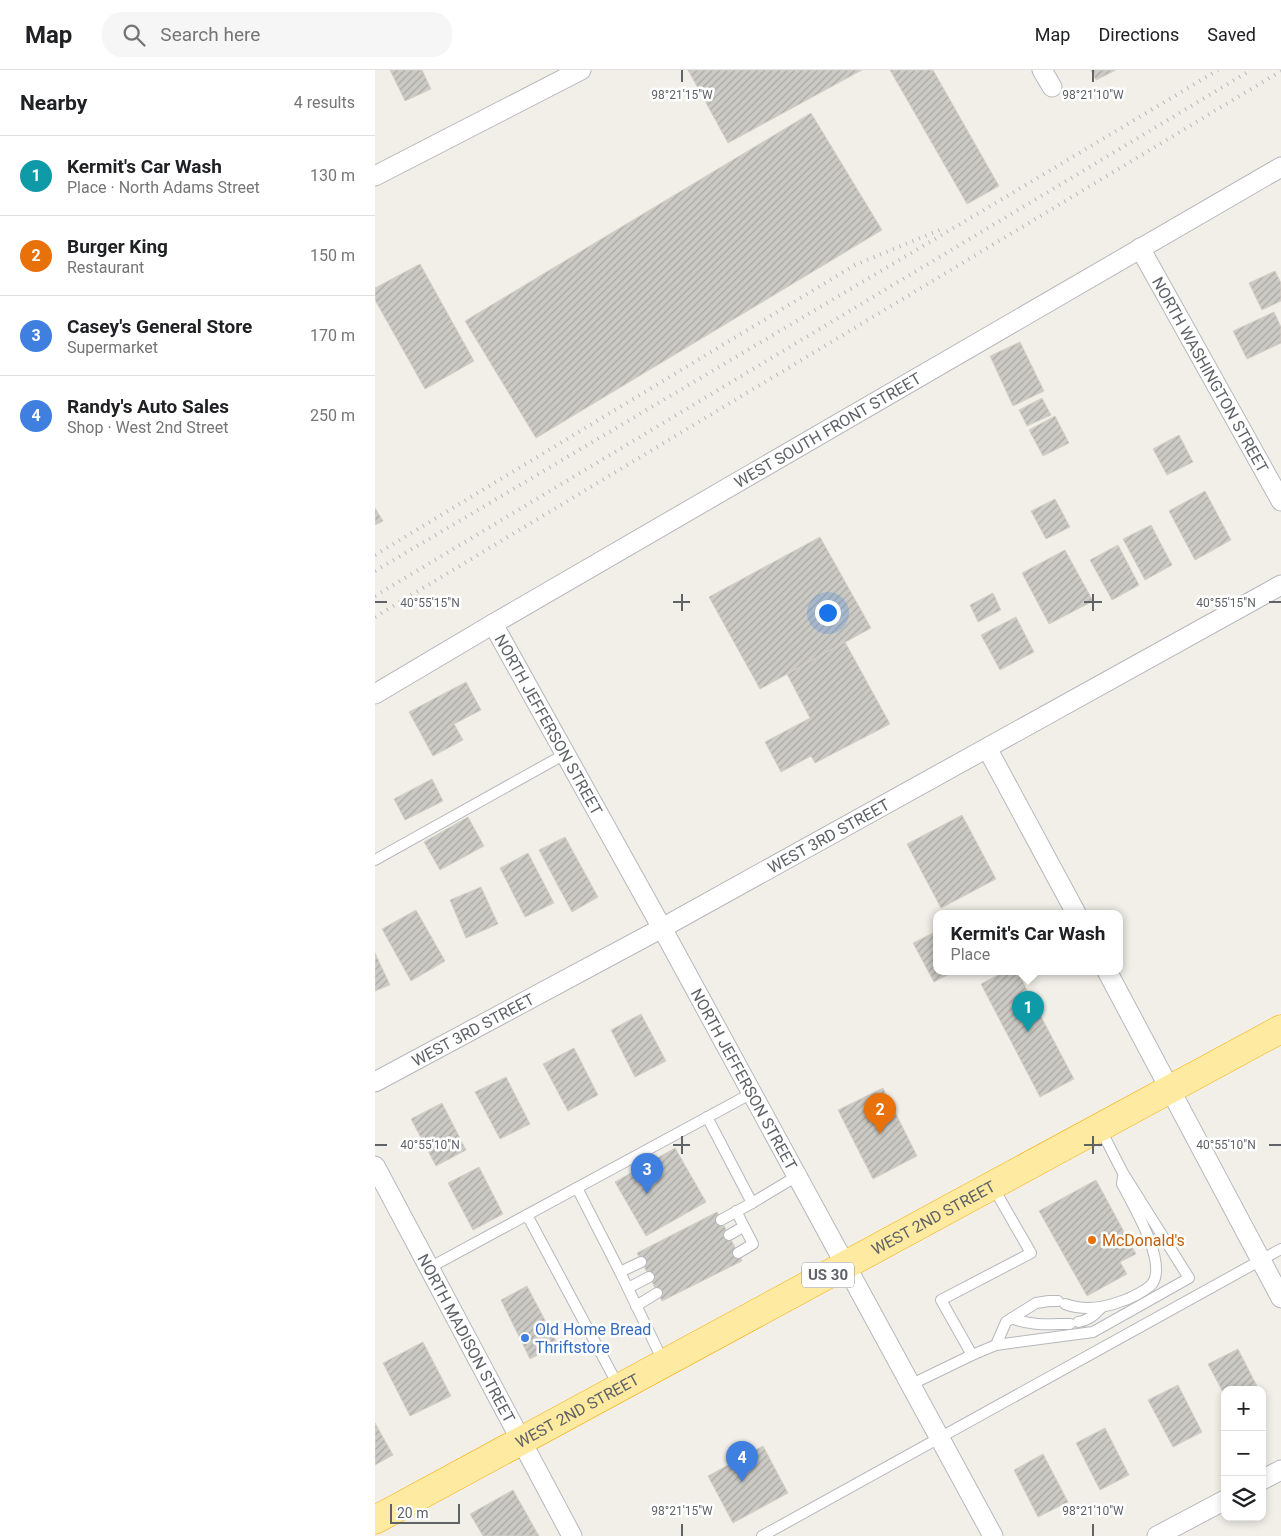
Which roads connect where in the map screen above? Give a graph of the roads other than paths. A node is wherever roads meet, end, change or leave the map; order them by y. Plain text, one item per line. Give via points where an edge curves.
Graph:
1 (581, 70) edge
2 (1042, 70) edge
3 (1052, 87) dead end
4 (1281, 167) edge
5 (375, 176) edge
6 (1140, 248) junction
7 (1281, 501) edge
8 (1281, 585) edge
9 (493, 624) junction
10 (375, 694) edge
11 (987, 748) junction
12 (565, 754) junction
13 (375, 860) edge
14 (1074, 910) edge
15 (662, 928) junction
16 (1109, 975) edge
17 (1281, 1029) edge
18 (375, 1082) edge
19 (1170, 1089) junction
20 (752, 1093) junction
21 (707, 1117) junction
22 (1099, 1126) junction
23 (375, 1166) edge
24 (1123, 1173) junction
25 (797, 1176) junction
26 (993, 1186) junction
27 (577, 1188) junction
28 (752, 1203) junction
29 (736, 1212) junction
30 (527, 1215) junction
31 (721, 1220) dead end
32 (743, 1228) junction
33 (729, 1235) dead end
34 (1281, 1249) edge
35 (738, 1253) dead end
36 (1261, 1260) junction
37 (641, 1262) dead end
38 (846, 1265) junction
39 (429, 1268) junction
40 (621, 1272) junction
41 (649, 1277) dead end
42 (628, 1288) junction
43 (657, 1293) dead end
44 (1281, 1298) edge
45 (636, 1306) junction
46 (1101, 1308) junction
47 (1012, 1318) junction
48 (996, 1345) junction
49 (972, 1355) junction
50 (665, 1363) junction
51 (910, 1385) junction
52 (619, 1388) junction
53 (939, 1437) junction
54 (521, 1441) junction
55 (1281, 1470) edge
56 (1266, 1478) edge
57 (1221, 1502) edge
58 (375, 1520) edge
59 (572, 1536) edge
60 (762, 1536) edge
61 (993, 1536) edge
62 (1157, 1536) edge

1 - 5 street
2 - 3 street
4 - 6 street, WEST SOUTH FRONT STREET
6 - 7 street, NORTH WASHINGTON STREET
6 - 9 street, WEST SOUTH FRONT STREET
8 - 11 street, WEST 3RD STREET
9 - 10 street, WEST SOUTH FRONT STREET
9 - 12 street, NORTH JEFFERSON STREET
11 - 14 street
11 - 15 street, WEST 3RD STREET
12 - 13 lane
12 - 15 street, NORTH JEFFERSON STREET
15 - 18 street, WEST 3RD STREET
15 - 20 street, NORTH JEFFERSON STREET
16 - 19 street
17 - 19 highway, WEST 2ND STREET / US 30
19 - 22 highway, WEST 2ND STREET / US 30
19 - 36 street
20 - 21 lane
20 - 25 street, NORTH JEFFERSON STREET
21 - 27 lane
21 - 28 lane
22 - 24 lane
22 - 26 highway, WEST 2ND STREET / US 30
23 - 39 street, NORTH MADISON STREET
24 - 46 lane via 1122,1184 1153,1248 1157,1274 1149,1287
24 - 48 lane via 1189,1278 1093,1332
25 - 28 lane
25 - 38 street, NORTH JEFFERSON STREET
26 - 38 highway, WEST 2ND STREET / US 30
26 - 49 lane via 1031,1253 941,1300
27 - 30 lane
27 - 40 lane
28 - 29 lane
29 - 31 lane
29 - 32 lane
30 - 39 lane
30 - 52 lane
32 - 33 lane
32 - 35 lane via 753,1244
34 - 36 lane
36 - 44 street
36 - 53 lane
37 - 40 lane
38 - 50 highway, WEST 2ND STREET / US 30
38 - 51 street, NORTH JEFFERSON STREET
39 - 54 street, NORTH MADISON STREET
40 - 42 lane
41 - 42 lane
42 - 45 lane
43 - 45 lane
45 - 50 lane
46 - 47 lane via 1075,1308 1049,1301 1036,1303
46 - 47 lane via 1094,1316 1074,1323 1031,1323
47 - 48 lane via 1006,1322
48 - 49 lane
49 - 51 lane
50 - 52 highway, WEST 2ND STREET / US 30
51 - 53 street, NORTH JEFFERSON STREET
52 - 54 highway, WEST 2ND STREET / US 30
53 - 60 lane
53 - 61 street, NORTH JEFFERSON STREET
54 - 58 highway, WEST 2ND STREET / US 30
54 - 59 street, NORTH MADISON STREET
55 - 56 street
57 - 62 street

